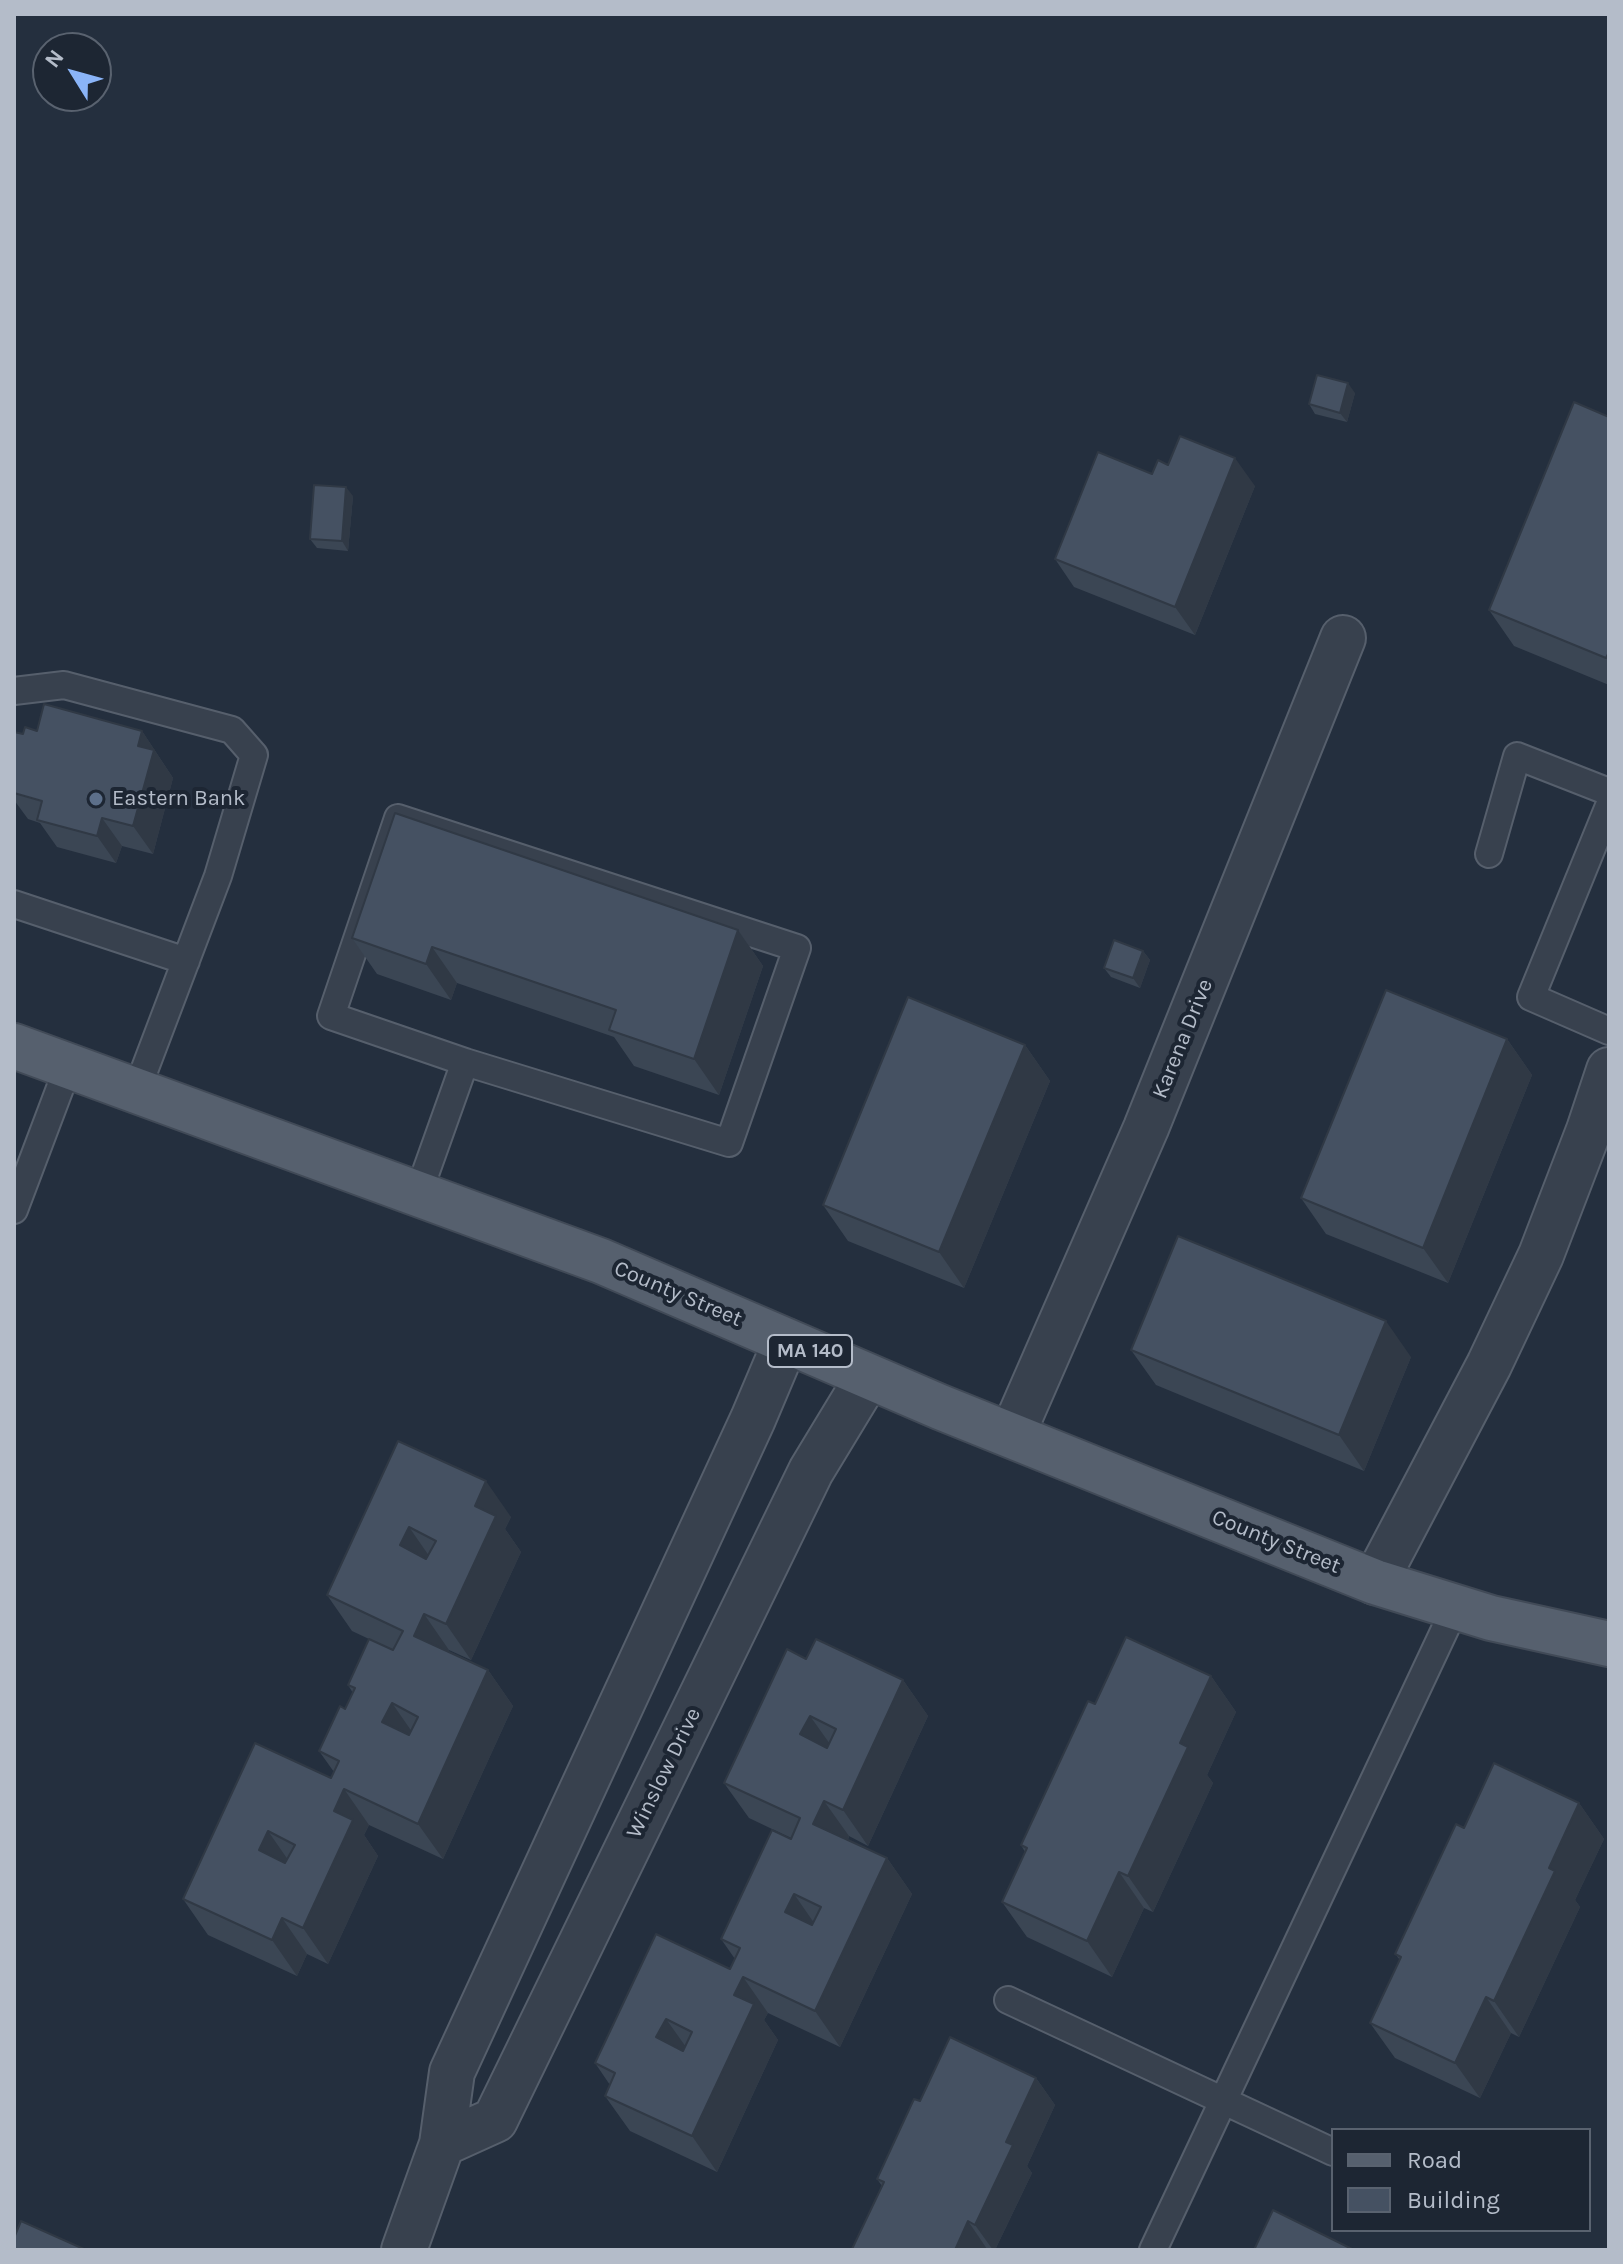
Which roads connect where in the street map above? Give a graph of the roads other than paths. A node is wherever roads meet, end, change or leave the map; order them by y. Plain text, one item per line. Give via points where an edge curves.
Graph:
1 (1343, 638) dead end
2 (14, 691) edge
3 (1609, 792) edge
4 (1609, 806) edge
5 (1489, 854) dead end
6 (14, 904) edge
7 (186, 961) junction
8 (1609, 1031) edge
9 (14, 1046) edge
10 (465, 1062) junction
11 (68, 1067) junction
12 (1609, 1070) edge
13 (136, 1092) junction
14 (418, 1194) junction
15 (14, 1210) edge
16 (786, 1341) junction
17 (868, 1377) junction
18 (1012, 1435) junction
19 (1375, 1582) junction
20 (1455, 1608) junction
21 (1609, 1644) edge
22 (1008, 2000) dead end
23 (1224, 2099) junction
24 (442, 2144) junction
25 (1331, 2151) edge
26 (404, 2250) edge
27 (1153, 2250) edge

1 - 18 street, Karena Drive via 1152,1115
2 - 7 lane via 64,685 232,730 254,755
3 - 5 lane via 1517,756
4 - 8 lane via 1531,997
6 - 7 lane
7 - 13 lane
9 - 11 main road, County Street / MA 140
10 - 10 lane via 331,1016 398,818 797,948 729,1143
10 - 14 lane
11 - 13 main road, County Street / MA 140
11 - 15 lane
12 - 19 street via 1541,1255
13 - 14 main road, County Street / MA 140
14 - 16 main road, County Street / MA 140 via 601,1261
16 - 17 main road, County Street / MA 140
16 - 24 street via 452,2072
17 - 18 main road, County Street / MA 140
17 - 24 street, Winslow Drive via 811,1471 495,2120
18 - 19 main road, County Street / MA 140
19 - 20 main road, County Street / MA 140
20 - 21 main road, County Street / MA 140
20 - 23 lane
22 - 23 lane
23 - 25 lane
23 - 27 lane
24 - 26 street

